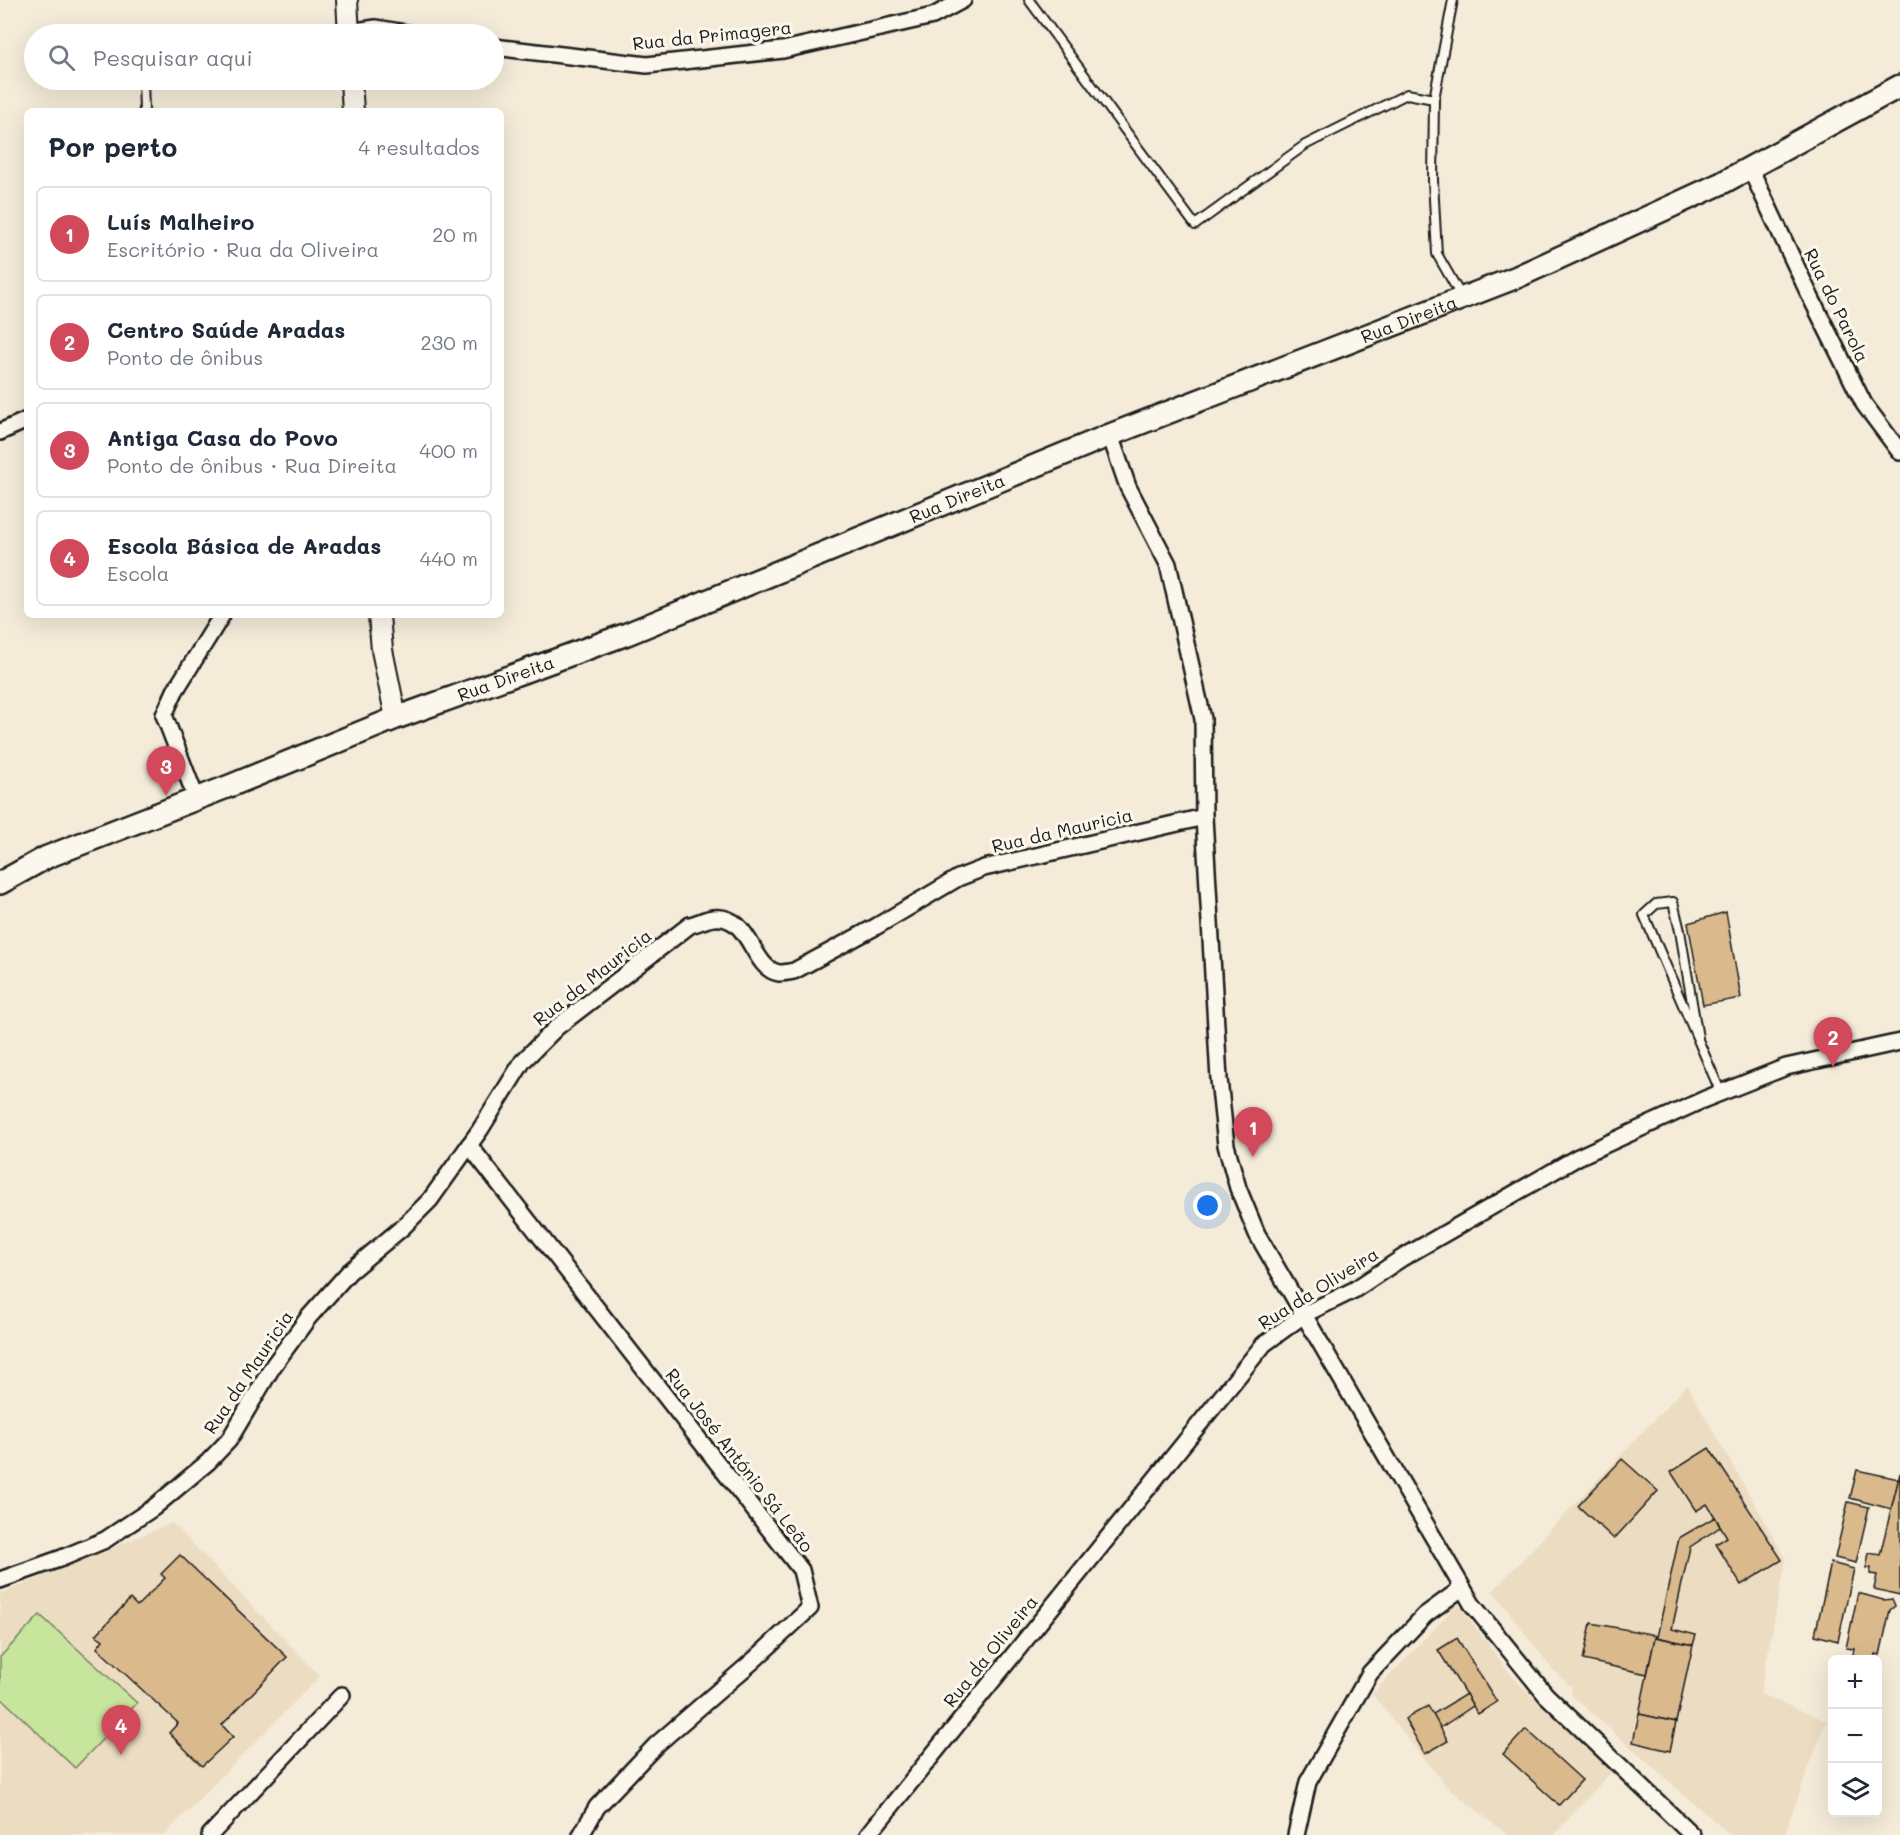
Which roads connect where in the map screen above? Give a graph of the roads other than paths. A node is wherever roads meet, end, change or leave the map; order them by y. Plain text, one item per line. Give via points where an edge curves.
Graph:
1 (347, 0) edge
2 (963, 0) edge
3 (1029, 0) edge
4 (1453, 0) edge
5 (348, 24) edge
6 (504, 48) edge
7 (1900, 86) edge
8 (143, 90) edge
9 (352, 90) edge
10 (1434, 99) junction
11 (144, 108) edge
12 (353, 108) edge
13 (1750, 168) junction
14 (1462, 298) junction
15 (24, 421) edge
16 (0, 432) edge
17 (1110, 435) junction
18 (1900, 452) edge
19 (220, 618) edge
20 (380, 618) edge
21 (396, 718) junction
22 (196, 798) junction
23 (1204, 817) junction
24 (0, 883) edge
25 (1698, 1038) junction
26 (1900, 1042) edge
27 (1721, 1094) junction
28 (469, 1145) junction
29 (1305, 1314) junction
30 (0, 1580) edge
31 (1462, 1588) junction
32 (342, 1695) dead end
33 (210, 1835) edge
34 (581, 1835) edge
35 (868, 1835) edge
36 (1296, 1835) edge
37 (1692, 1835) edge

1 - 5 street
2 - 6 street, Rua da Primagera via 933,16 783,50 647,65
3 - 10 lane via 1195,225 1305,145 1407,93
4 - 10 lane
7 - 13 main road, Rua Direita
8 - 11 lane
9 - 12 street
10 - 14 lane via 1437,254
13 - 14 main road, Rua Direita via 1517,277
13 - 18 street, Rua do Parola via 1864,404
14 - 17 main road, Rua Direita
15 - 16 street
17 - 21 main road, Rua Direita via 627,634
17 - 23 street via 1128,487 1168,564 1203,720
19 - 22 street via 164,715
20 - 21 street via 382,650
21 - 22 main road, Rua Direita
22 - 24 main road, Rua Direita via 47,857
23 - 28 street, Rua da Mauricia via 984,867 794,971 779,973 768,968 745,933 730,920 714,917 690,925 543,1040 523,1061
23 - 29 street via 1226,1145 1257,1234
25 - 25 lane via 1644,915 1656,904 1673,902
25 - 27 lane
26 - 27 street, Rua da Oliveira via 1786,1067
27 - 29 street, Rua da Oliveira via 1578,1157 1402,1258 1354,1290
28 - 30 street, Rua da Mauricia via 430,1200 349,1272 308,1318 273,1366 229,1440 208,1462 153,1508 105,1540
28 - 34 street, Rua José António Sá Leão via 801,1570 810,1608 656,1745 597,1807
29 - 31 street
29 - 35 street, Rua da Oliveira via 1264,1344
31 - 36 street via 1425,1615 1370,1673 1308,1782
31 - 37 street via 1546,1695
32 - 33 street

